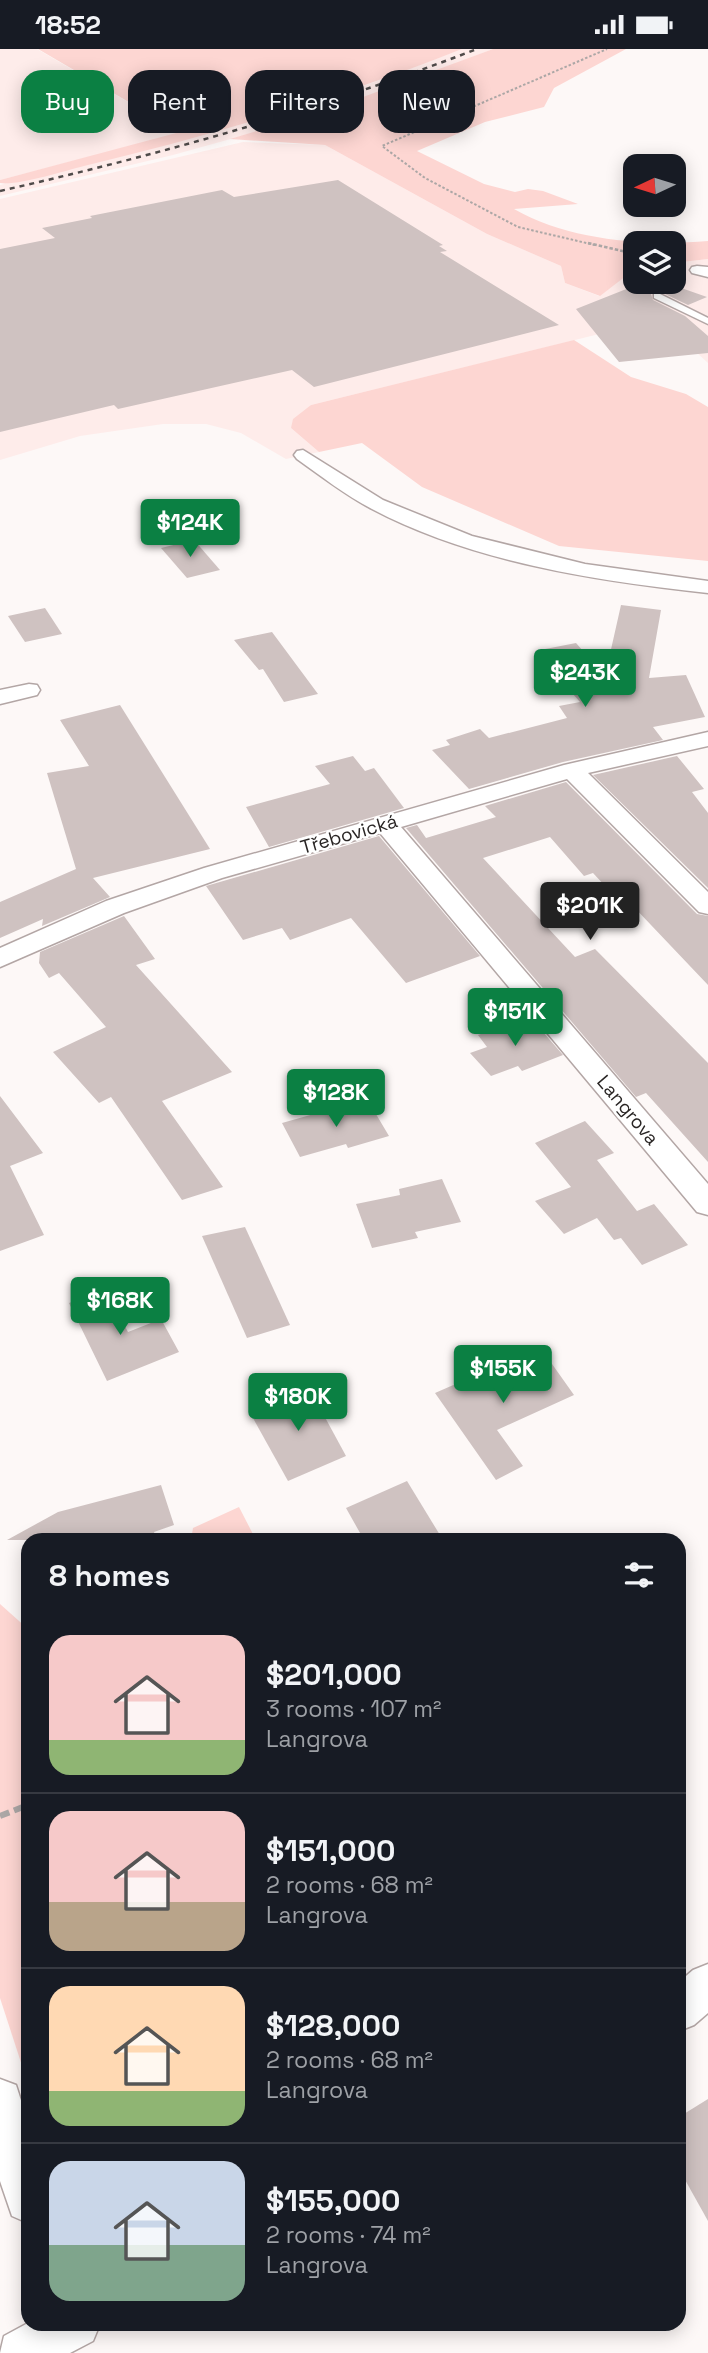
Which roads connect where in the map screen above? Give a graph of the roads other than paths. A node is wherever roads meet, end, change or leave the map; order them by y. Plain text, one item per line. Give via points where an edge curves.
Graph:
1 (657, 296) dead end
2 (708, 321) edge
3 (303, 456) dead end
4 (708, 587) edge
5 (29, 690) dead end
6 (0, 697) edge
7 (708, 739) edge
8 (572, 770) junction
9 (385, 823) junction
10 (708, 906) edge
11 (0, 958) edge
12 (708, 1204) edge
13 (708, 1985) edge
14 (686, 2004) edge
15 (0, 2101) edge
16 (21, 2175) edge
17 (59, 2331) edge
18 (20, 2353) edge

1 - 2 lane
3 - 4 street via 386,509 457,536 542,563
5 - 6 street
7 - 8 street, Třebovická
8 - 9 street, Třebovická
8 - 10 street
9 - 11 street, Třebovická via 164,889
9 - 12 street, Langrova
13 - 14 street
15 - 16 street
17 - 18 street

